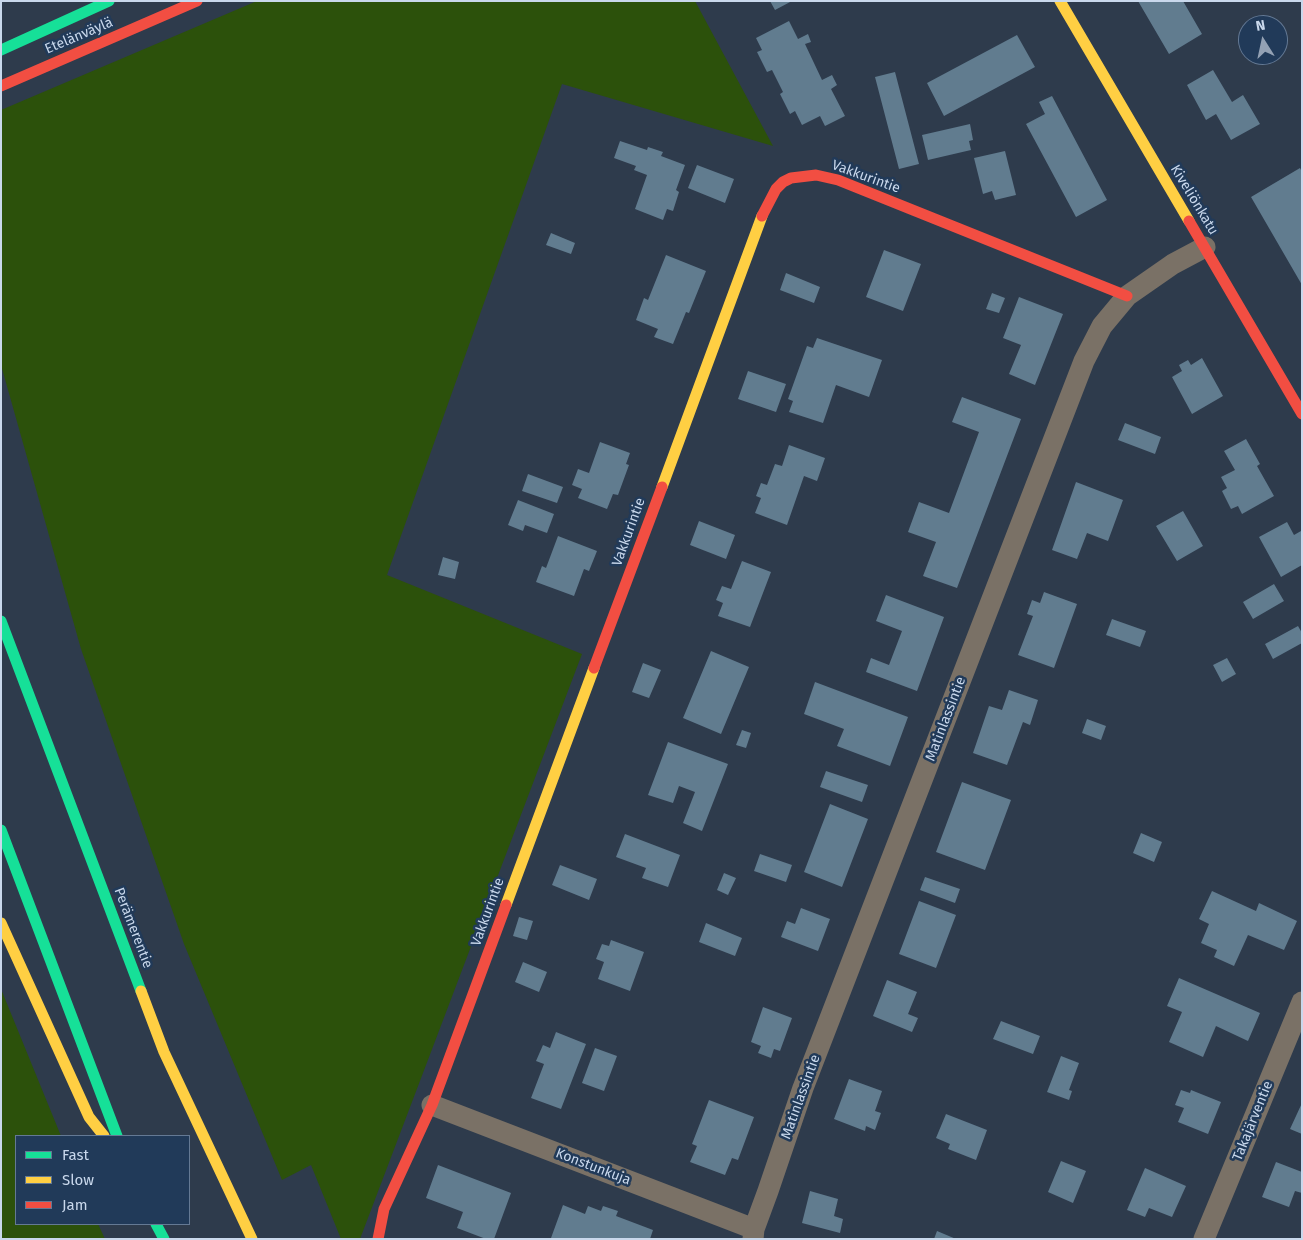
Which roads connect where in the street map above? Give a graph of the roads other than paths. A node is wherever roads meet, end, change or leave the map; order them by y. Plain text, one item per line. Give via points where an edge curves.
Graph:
1 (109, 1) edge
2 (197, 1) edge
3 (1060, 1) edge
4 (1, 50) edge
5 (1, 86) edge
6 (1205, 247) junction
7 (1126, 296) junction
8 (1302, 414) edge
9 (1, 620) edge
10 (1, 830) edge
11 (1, 924) edge
12 (1302, 1002) edge
13 (432, 1105) junction
14 (103, 1135) edge
15 (117, 1135) edge
16 (157, 1225) edge
17 (753, 1234) edge
18 (164, 1239) edge
19 (252, 1239) edge
20 (378, 1239) edge
21 (1204, 1239) edge

1 - 4 main road, Etelänväylä
2 - 5 main road, Etelänväylä
3 - 6 main road, Kiveliönkatu
6 - 7 street, Matinlassintie
6 - 8 main road, Kiveliönkatu
7 - 13 main road, Vakkurintie via 838,180 803,176 791,178 776,189 763,214
7 - 17 street, Matinlassintie via 1102,326 1084,361 806,1080
9 - 19 main road, Perämerentie via 164,1052
10 - 15 main road
11 - 14 main road via 89,1117
12 - 21 street, Takajärventie
13 - 17 street, Konstunkuja
13 - 20 main road, Vakkurintie via 384,1208
16 - 18 main road

